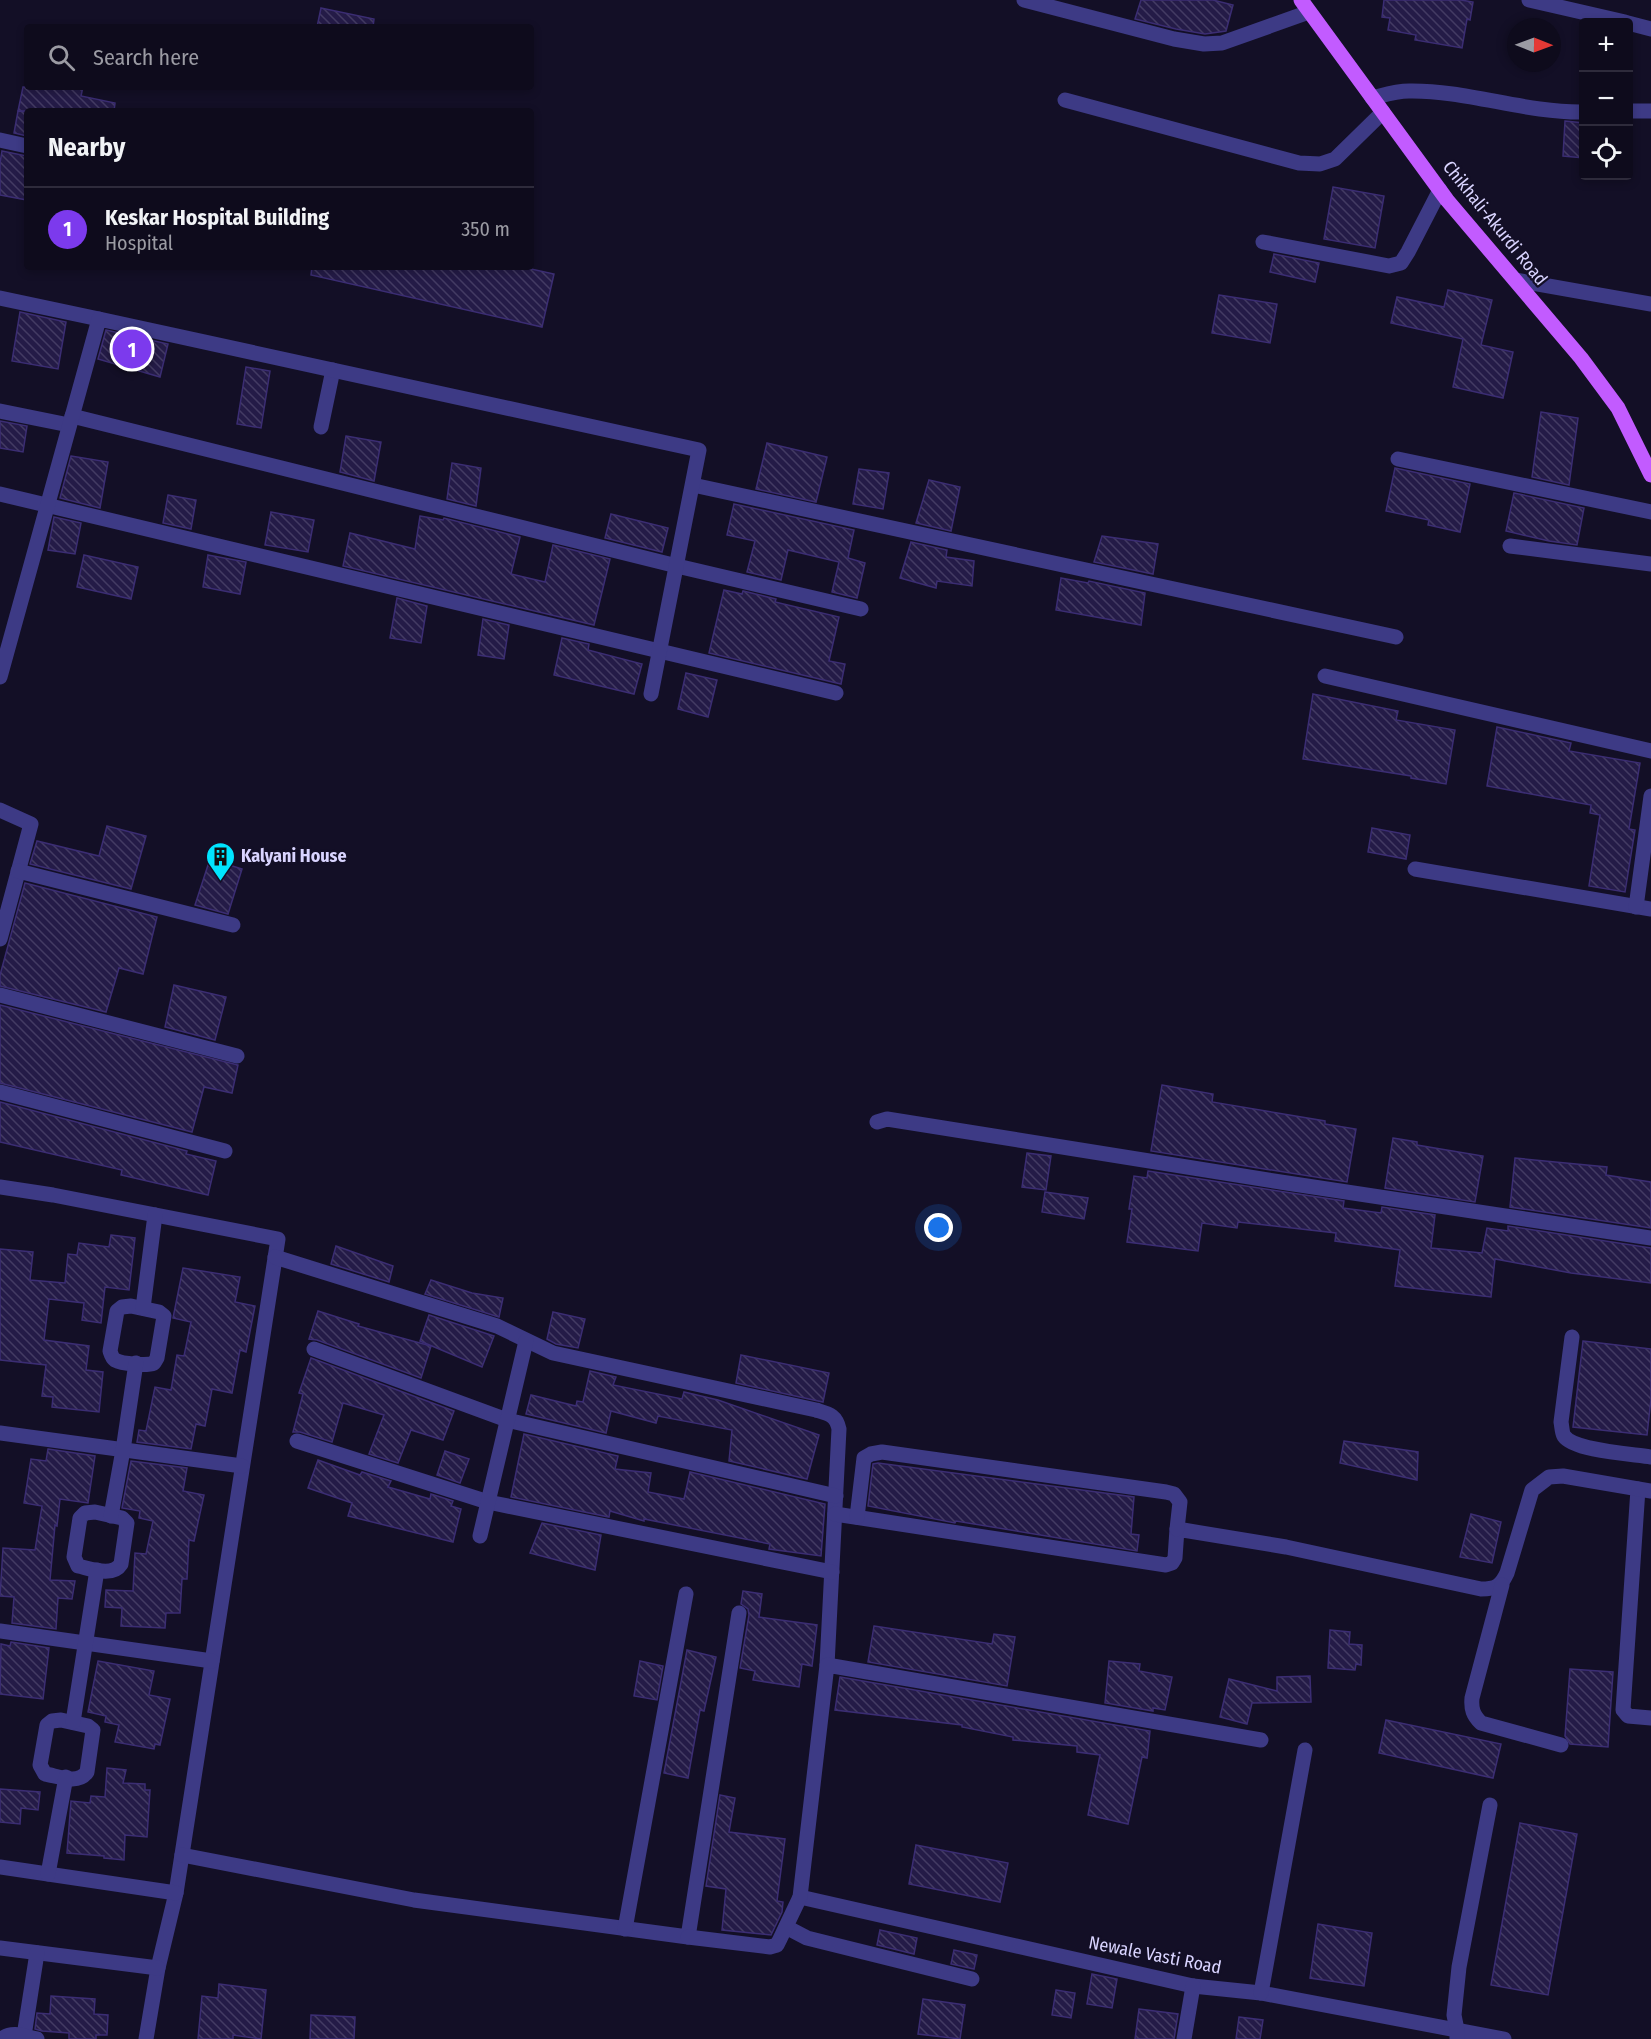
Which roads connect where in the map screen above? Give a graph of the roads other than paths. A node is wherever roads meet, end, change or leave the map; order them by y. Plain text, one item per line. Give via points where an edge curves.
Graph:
1 (1024, 0) edge
2 (1529, 0) edge
3 (1305, 6) edge
4 (1606, 18) edge
5 (1633, 24) edge
6 (1651, 28) edge
7 (1372, 98) junction
8 (1065, 100) dead end
9 (1633, 111) edge
10 (1651, 111) edge
11 (1383, 112) junction
12 (1579, 112) edge
13 (0, 140) edge
14 (24, 145) edge
15 (1440, 190) junction
16 (1263, 242) dead end
17 (1515, 280) junction
18 (0, 298) edge
19 (1651, 304) edge
20 (99, 319) junction
21 (333, 370) junction
22 (0, 411) edge
23 (71, 420) junction
24 (321, 427) dead end
25 (1398, 459) dead end
26 (1651, 475) edge
27 (693, 484) junction
28 (0, 494) edge
29 (48, 504) junction
30 (1651, 512) edge
31 (1510, 546) dead end
32 (1651, 564) edge
33 (677, 566) junction
34 (861, 609) dead end
35 (1396, 637) dead end
36 (661, 650) junction
37 (1325, 676) dead end
38 (0, 677) edge
39 (836, 693) dead end
40 (651, 694) dead end
41 (1651, 751) edge
42 (1651, 796) edge
43 (0, 810) edge
44 (1415, 869) dead end
45 (18, 871) junction
46 (1644, 908) edge
47 (233, 925) dead end
48 (0, 939) edge
49 (0, 995) edge
50 (237, 1056) dead end
51 (0, 1092) edge
52 (877, 1122) dead end
53 (225, 1151) dead end
54 (0, 1187) edge
55 (155, 1215) junction
56 (1651, 1238) edge
57 (275, 1257) junction
58 (144, 1308) junction
59 (1572, 1336) dead end
60 (526, 1341) junction
61 (314, 1350) dead end
62 (136, 1364) junction
63 (507, 1420) junction
64 (0, 1433) edge
65 (297, 1441) dead end
66 (123, 1450) junction
67 (1651, 1457) edge
68 (242, 1466) junction
69 (1645, 1490) edge
70 (836, 1496) junction
71 (488, 1502) junction
72 (835, 1514) junction
73 (111, 1516) junction
74 (857, 1517) junction
75 (1177, 1529) junction
76 (480, 1536) dead end
77 (97, 1569) junction
78 (832, 1572) junction
79 (1502, 1585) junction
80 (686, 1594) dead end
81 (739, 1613) dead end
82 (0, 1631) edge
83 (87, 1643) junction
84 (212, 1661) junction
85 (827, 1665) junction
86 (1651, 1718) edge
87 (73, 1722) junction
88 (1261, 1740) dead end
89 (1561, 1745) dead end
90 (1305, 1750) dead end
91 (66, 1778) junction
92 (1490, 1805) dead end
93 (182, 1856) junction
94 (0, 1867) edge
95 (48, 1874) junction
96 (176, 1893) junction
97 (800, 1897) junction
98 (786, 1927) junction
99 (625, 1929) junction
100 (687, 1937) junction
101 (0, 1948) edge
102 (37, 1953) junction
103 (158, 1968) junction
104 (972, 1979) dead end
105 (1193, 1986) junction
106 (1261, 1993) junction
107 (1457, 2035) edge
108 (30, 2038) edge
109 (2, 2039) edge
110 (146, 2039) edge
111 (1184, 2039) edge
112 (1504, 2039) edge

1 - 3 street via 1204,44 1222,42
2 - 4 street
3 - 7 main road, Chikhali-Akurdi Road
5 - 6 street
7 - 11 main road, Chikhali-Akurdi Road
7 - 12 street via 1420,91
8 - 11 street via 1299,163 1320,164 1335,159
9 - 10 street
11 - 15 main road, Chikhali-Akurdi Road
13 - 14 street
15 - 16 street via 1408,252 1401,262 1389,266
15 - 17 main road, Chikhali-Akurdi Road
17 - 19 street
17 - 26 main road, Chikhali-Akurdi Road via 1618,408
18 - 20 street
20 - 21 street
20 - 23 street
21 - 24 street
21 - 27 street via 699,450
22 - 23 street
23 - 29 street
23 - 33 street
25 - 30 street
27 - 33 street
27 - 35 street
28 - 29 street
29 - 36 street
29 - 38 street
31 - 32 street
33 - 34 street
33 - 36 street
36 - 39 street
36 - 40 street
37 - 41 street
42 - 46 street
43 - 45 street via 31,824
44 - 46 street
45 - 47 street
45 - 48 street
49 - 50 street
51 - 53 street
52 - 56 street via 887,1119
54 - 55 street
55 - 57 street via 278,1239
55 - 58 street
57 - 60 street via 497,1326
57 - 68 street
58 - 62 street via 159,1312 164,1322 154,1363
58 - 62 street via 122,1306 117,1311 110,1351 115,1360
59 - 67 street via 1561,1422 1563,1435 1571,1443 1587,1447
60 - 63 street
60 - 70 street via 553,1353 833,1415 839,1429
61 - 63 street
62 - 66 street
63 - 70 street
63 - 71 street
64 - 66 street
65 - 71 street
66 - 68 street
66 - 73 street
68 - 84 street
69 - 79 street via 1549,1477 1532,1490
69 - 86 street via 1623,1710 1628,1716
70 - 72 street
71 - 76 street
71 - 78 street
72 - 74 street
72 - 78 street
73 - 77 street via 127,1523 121,1564 111,1572
73 - 77 street via 94,1512 80,1518 75,1563
74 - 75 street via 1166,1564 1175,1558
74 - 75 street via 864,1458 882,1452 1166,1491 1180,1502
75 - 79 street via 1286,1547 1481,1588
77 - 83 street
78 - 85 street
79 - 89 street via 1472,1698 1474,1716 1481,1723
80 - 99 street
81 - 100 street
82 - 83 street
83 - 84 street
83 - 87 street
84 - 93 street
85 - 88 street
85 - 97 street
87 - 91 street via 88,1726 94,1736 87,1772 77,1779
87 - 91 street via 52,1720 47,1725 40,1765 45,1774
90 - 106 street
91 - 95 street
92 - 107 street via 1459,1968 1454,2015
93 - 96 street
93 - 99 street via 414,1900
94 - 95 street
95 - 96 street
96 - 103 street
97 - 98 street
97 - 105 street, Newale Vasti Road
98 - 100 street via 778,1943 770,1947
98 - 104 street via 807,1938
99 - 100 street
101 - 102 street
102 - 103 street
102 - 108 street
103 - 110 street
105 - 106 street, Newale Vasti Road
105 - 111 street
106 - 107 street, Newale Vasti Road
107 - 112 street, Newale Vasti Road
108 - 109 street via 15,2034

